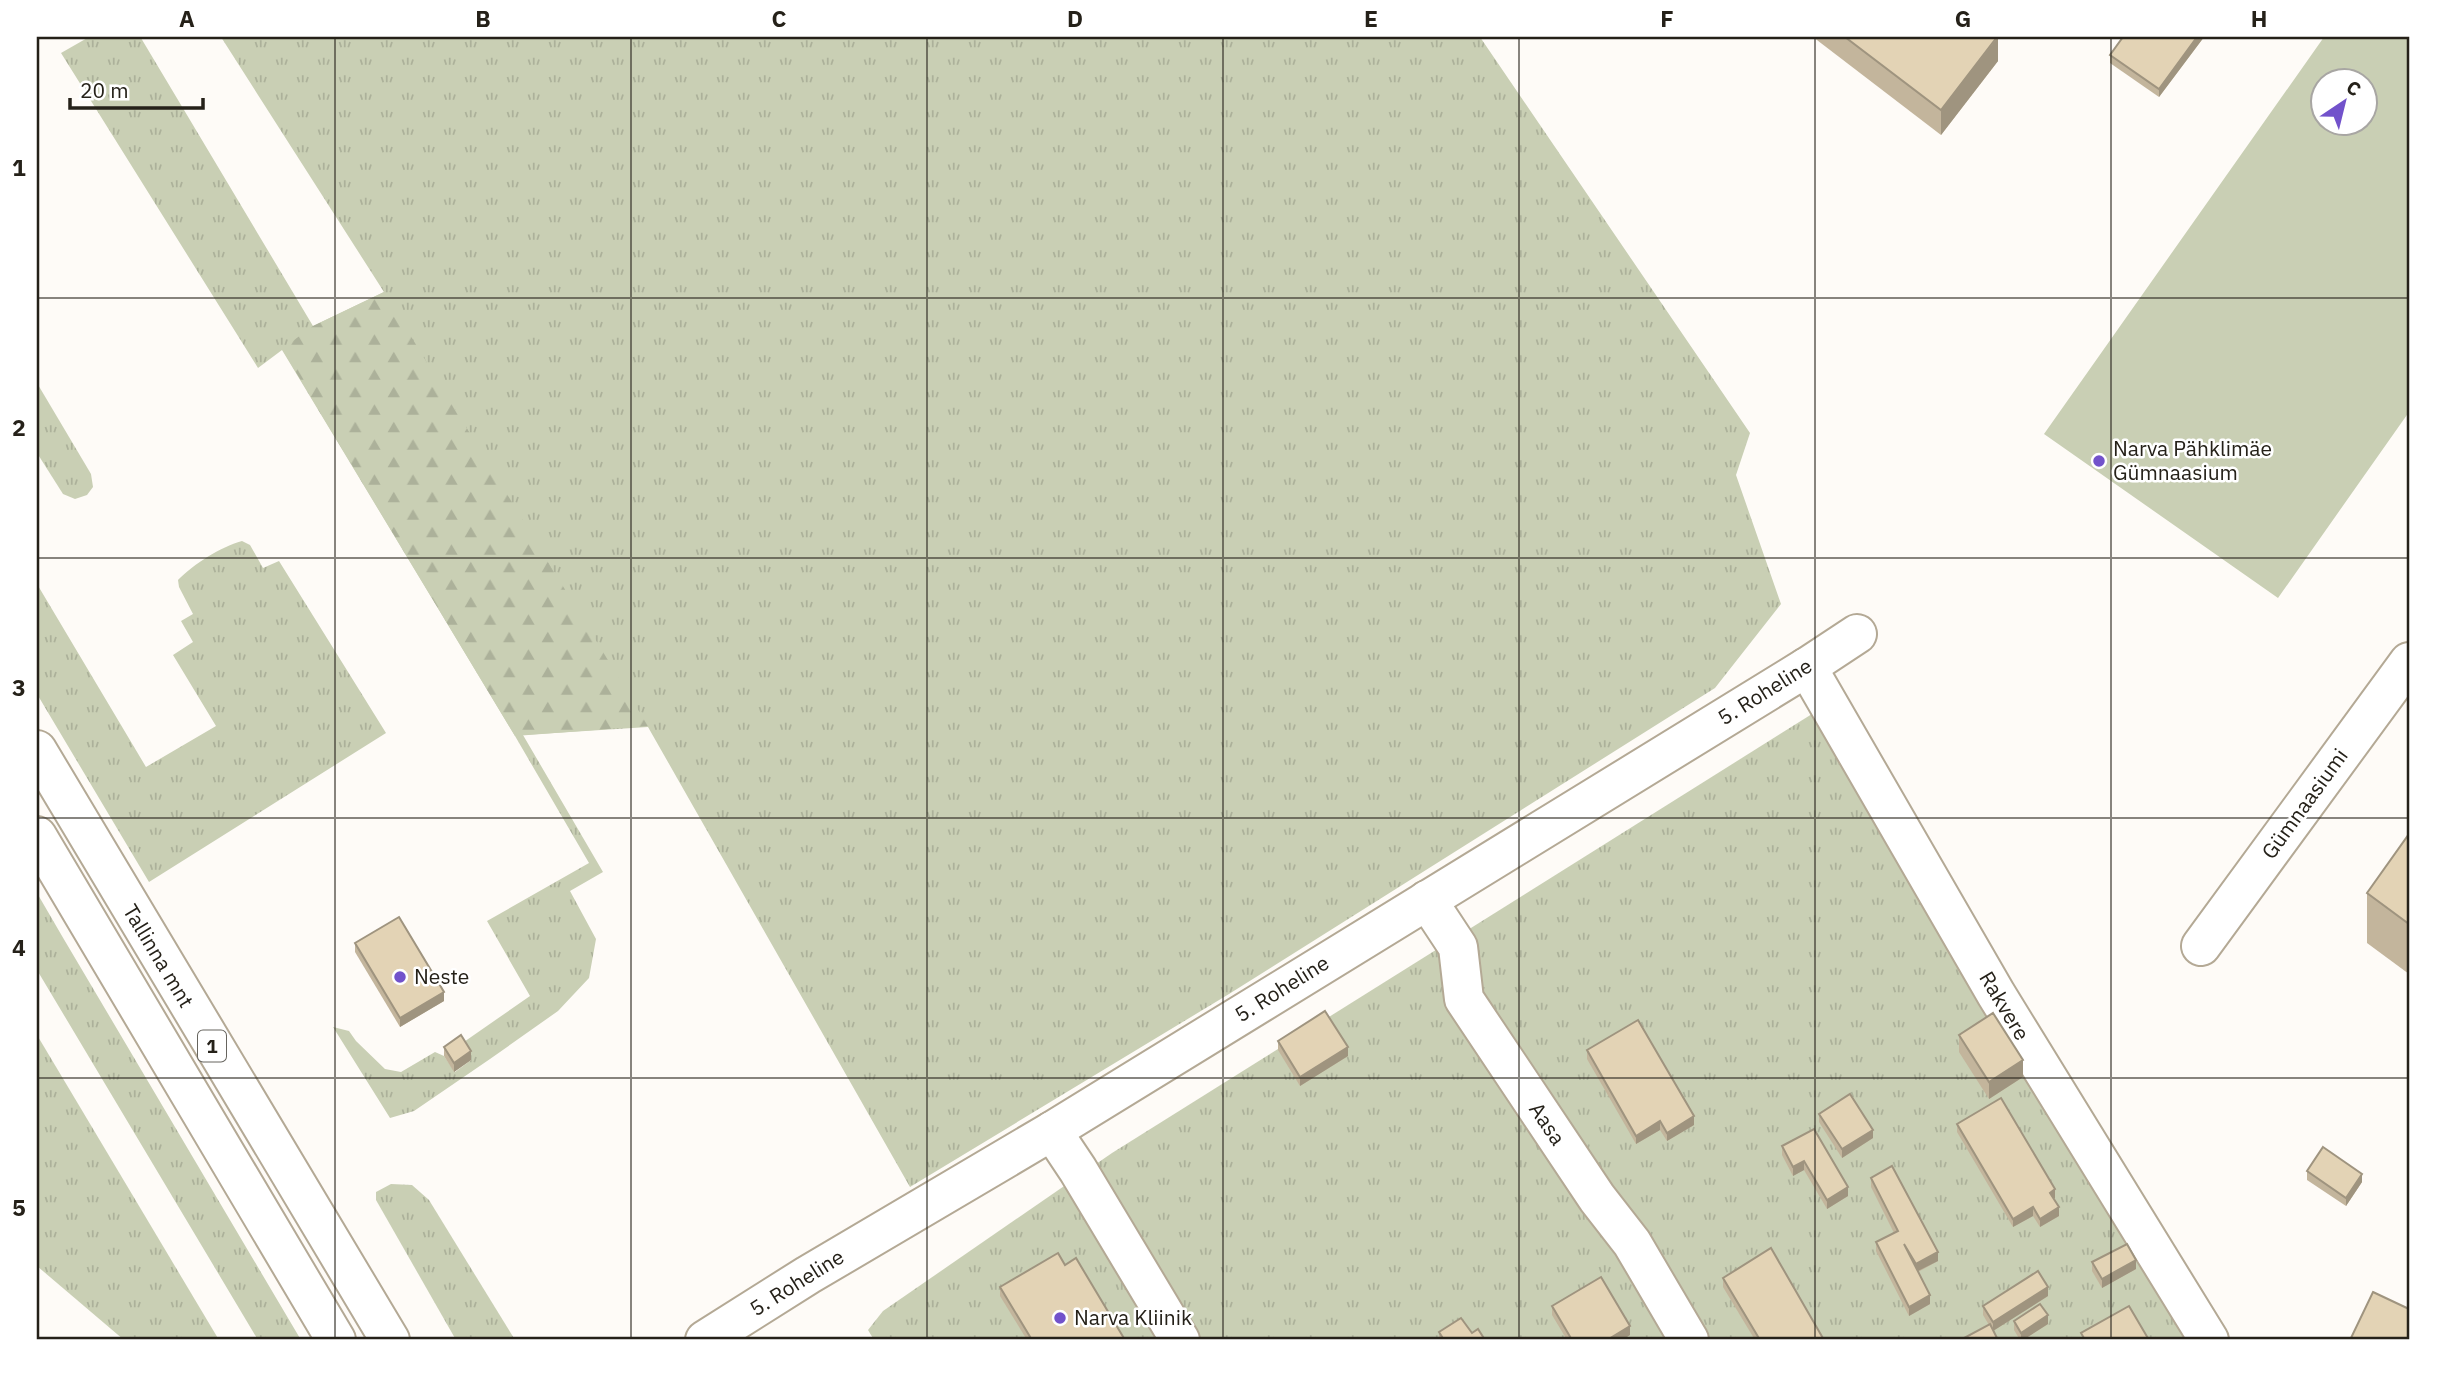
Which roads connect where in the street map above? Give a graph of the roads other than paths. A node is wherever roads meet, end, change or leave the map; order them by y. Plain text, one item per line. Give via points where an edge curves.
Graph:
1 (1857, 634) dead end
2 (2409, 662) edge
3 (1807, 667) junction
4 (37, 750) edge
5 (37, 836) edge
6 (1427, 900) junction
7 (2201, 946) dead end
8 (1052, 1131) junction
9 (336, 1340) edge
10 (390, 1340) edge
11 (705, 1340) edge
12 (1180, 1340) edge
13 (1689, 1340) edge
14 (2210, 1340) edge

1 - 3 main road, 5. Roheline
2 - 7 main road, Gümnaasiumi
3 - 6 main road, 5. Roheline
3 - 14 main road, Rakvere via 1996,994
4 - 10 main road, Tallinna mnt / 1
5 - 9 main road, Tallinna mnt / 1
6 - 8 main road, 5. Roheline
6 - 13 main road, Aasa via 1458,947 1464,999 1632,1243
8 - 11 main road, 5. Roheline
8 - 12 main road

